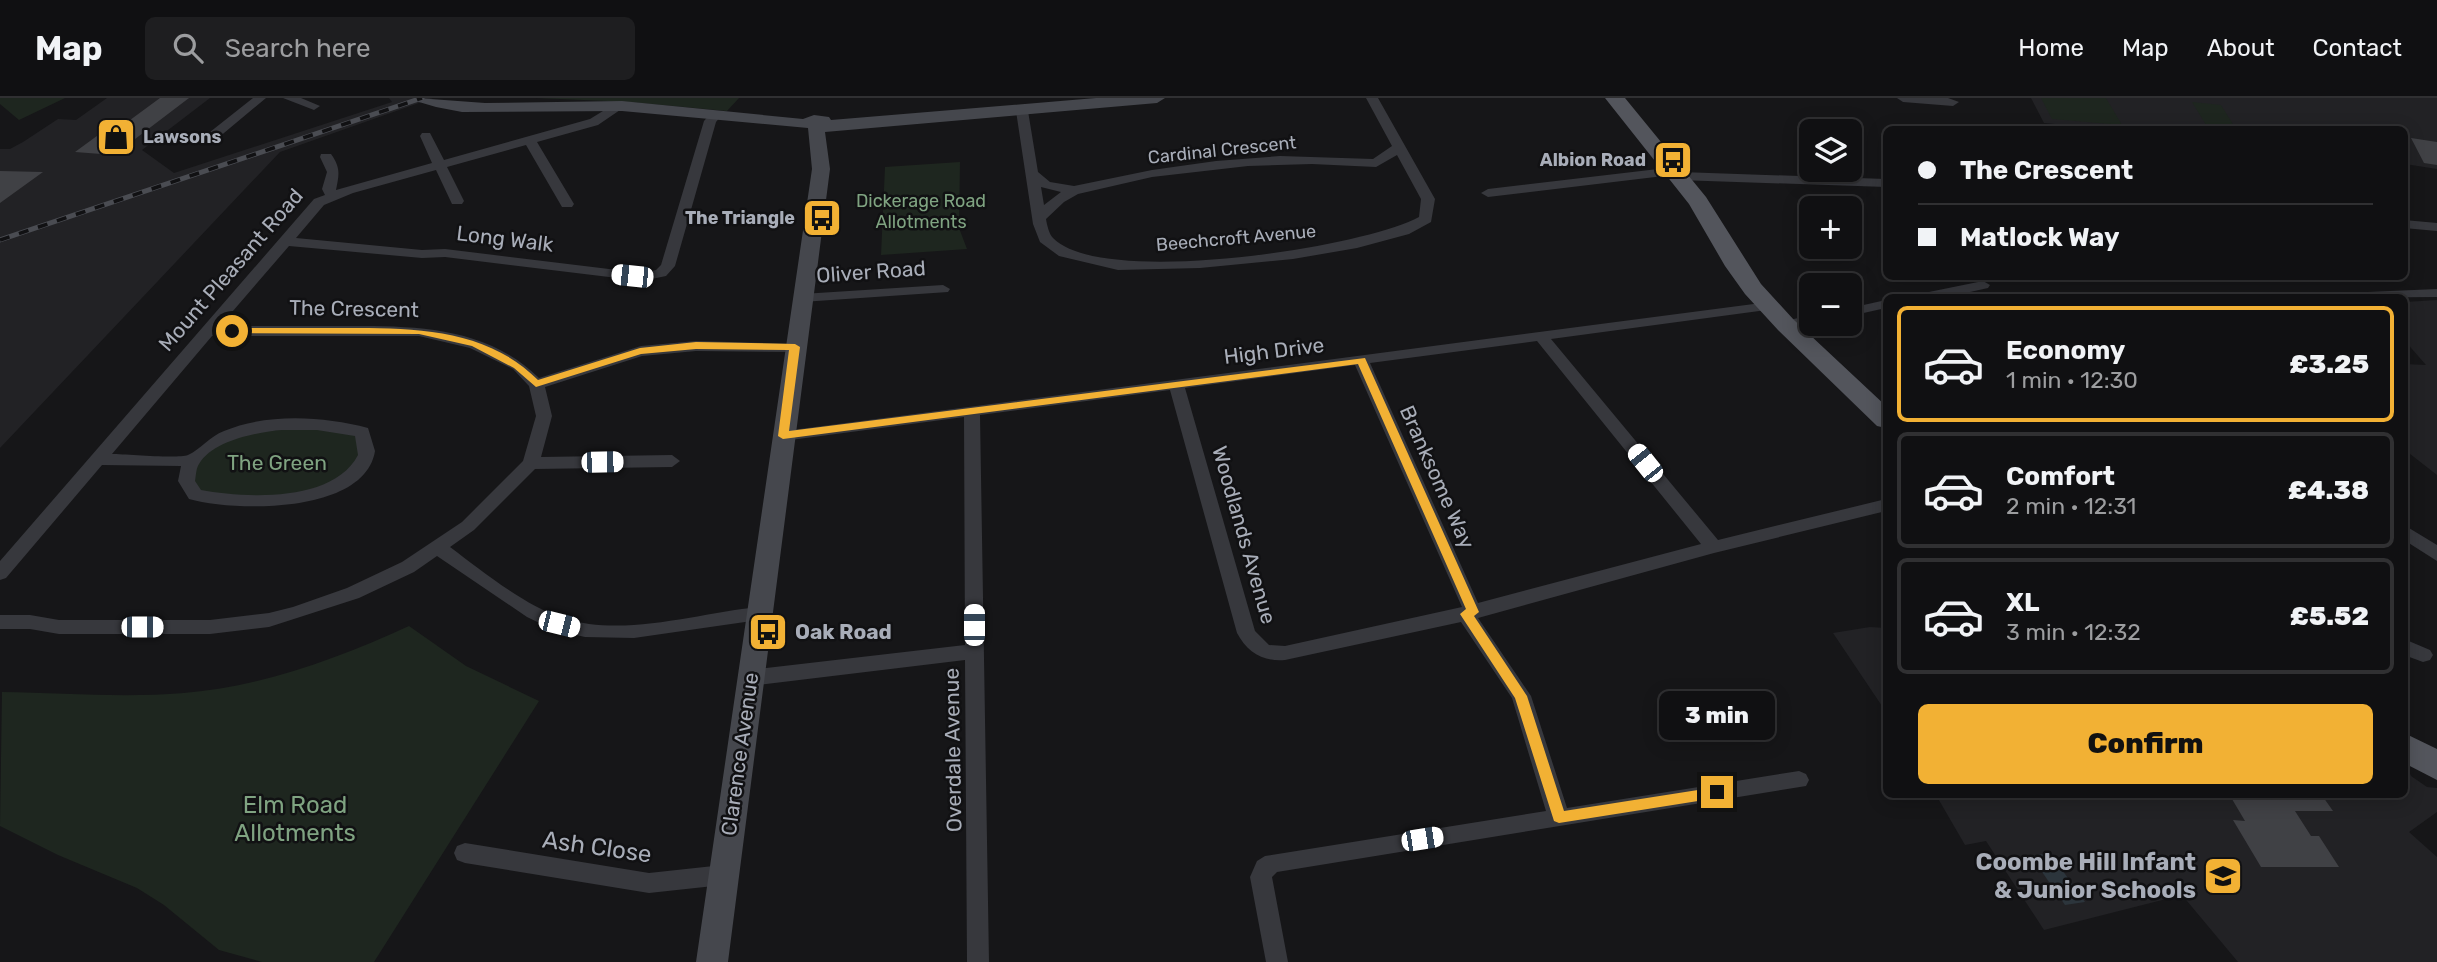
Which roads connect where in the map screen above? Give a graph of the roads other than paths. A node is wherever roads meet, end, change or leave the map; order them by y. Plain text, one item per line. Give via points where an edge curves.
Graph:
1 (260, 98) edge
2 (289, 98) edge
3 (1157, 98) edge
4 (1372, 98) edge
5 (1615, 98) edge
6 (1903, 98) edge
7 (430, 100) edge
8 (1953, 102) dead end
9 (314, 106) dead end
10 (616, 107) junction
11 (1022, 111) junction
12 (715, 116) junction
13 (814, 121) junction
14 (214, 135) dead end
15 (426, 136) dead end
16 (530, 140) junction
17 (1398, 148) junction
18 (326, 157) dead end
19 (1376, 163) junction
20 (439, 164) junction
21 (1031, 173) junction
22 (1676, 174) junction
23 (1416, 177) junction
24 (1883, 183) edge
25 (1073, 190) junction
26 (1488, 193) dead end
27 (332, 195) junction
28 (457, 201) dead end
29 (567, 204) dead end
30 (1040, 217) junction
31 (2408, 224) edge
32 (2437, 227) edge
33 (285, 241) junction
34 (1983, 285) dead end
35 (943, 289) dead end
36 (2437, 293) edge
37 (1939, 294) edge
38 (2408, 294) edge
39 (802, 298) junction
40 (1883, 305) edge
41 (1769, 306) junction
42 (1862, 309) edge
43 (1799, 322) edge
44 (1787, 325) junction
45 (208, 331) junction
46 (1541, 337) junction
47 (795, 347) junction
48 (1361, 361) junction
49 (536, 384) junction
50 (1176, 385) junction
51 (972, 411) junction
52 (1883, 417) edge
53 (783, 436) junction
54 (97, 459) junction
55 (191, 461) junction
56 (672, 461) dead end
57 (531, 463) junction
58 (1883, 506) edge
59 (2408, 534) edge
60 (1714, 547) junction
61 (438, 548) junction
62 (2437, 554) edge
63 (0, 573) edge
64 (1469, 613) junction
65 (759, 614) junction
66 (0, 622) edge
67 (2408, 648) edge
68 (975, 651) junction
69 (2423, 655) dead end
70 (750, 678) junction
71 (2408, 748) edge
72 (2437, 766) edge
73 (1799, 780) dead end
74 (1559, 817) junction
75 (465, 853) dead end
76 (723, 875) junction
77 (712, 962) edge
78 (978, 962) edge
79 (1277, 962) edge

1 - 14 street
2 - 9 street
3 - 11 street
4 - 17 street, Beechcroft Avenue
5 - 22 main road
6 - 8 street
7 - 10 street via 510,107
10 - 12 street
10 - 16 street, Mount Pleasant Road via 594,122
11 - 13 street
11 - 21 street, Beechcroft Avenue
12 - 13 street
12 - 33 street, Long Walk via 668,266 661,273 642,277 517,267
13 - 39 street, Clarence Avenue via 821,162
15 - 20 street
16 - 20 street, Mount Pleasant Road
16 - 29 street
17 - 19 street
17 - 23 street, Beechcroft Avenue
18 - 27 street via 334,167
19 - 23 street, Cardinal Crescent
19 - 25 street, Cardinal Crescent via 1314,158 1237,162 1154,172
20 - 27 street, Mount Pleasant Road
20 - 28 street
21 - 25 street, Cardinal Crescent via 1046,185
21 - 30 street, Beechcroft Avenue
22 - 24 street
22 - 26 street
22 - 41 main road via 1717,229 1744,278
23 - 30 street, Beechcroft Avenue via 1428,199 1426,219 1404,231 1357,244 1293,255 1118,266 1063,253 1045,239
25 - 30 street, Cardinal Crescent
27 - 33 street, Mount Pleasant Road via 315,205
31 - 32 street
33 - 45 street, Mount Pleasant Road
34 - 37 street
35 - 39 street, Oliver Road
36 - 38 street
39 - 47 street, Clarence Avenue
40 - 42 street
41 - 44 main road
41 - 46 street, High Drive
43 - 44 street
44 - 52 main road
45 - 49 street, The Crescent via 419,331 475,344 518,366
45 - 54 street, Mount Pleasant Road
46 - 48 street, High Drive
46 - 60 street
47 - 49 street via 696,345 640,351
47 - 53 street, Clarence Avenue
48 - 50 street, High Drive
48 - 64 street, Branksome Way
49 - 57 street via 544,416
50 - 51 street, High Drive
50 - 64 street, Woodlands Avenue via 1252,643 1267,653 1285,653
51 - 53 street, High Drive
51 - 68 street, Overdale Avenue
53 - 65 street, Clarence Avenue
54 - 55 street
54 - 63 street, Mount Pleasant Road
55 - 55 street via 236,432 269,426 345,427 362,432 368,447 364,463 343,482 318,495 294,499 195,495 186,481
56 - 57 street
57 - 61 street via 468,526
58 - 60 street, Woodlands Avenue
59 - 62 street
60 - 64 street, Woodlands Avenue
61 - 65 street via 545,618 577,628 626,630
61 - 66 street via 354,593 269,620 197,628
64 - 74 street, Branksome Way via 1521,696
65 - 70 street, Clarence Avenue
67 - 69 street
68 - 70 street
68 - 78 street, Overdale Avenue
70 - 76 street, Clarence Avenue
71 - 72 main road
73 - 74 street
74 - 79 street via 1273,863 1261,877
75 - 76 street, Ash Close via 649,883
76 - 77 street, Clarence Avenue

